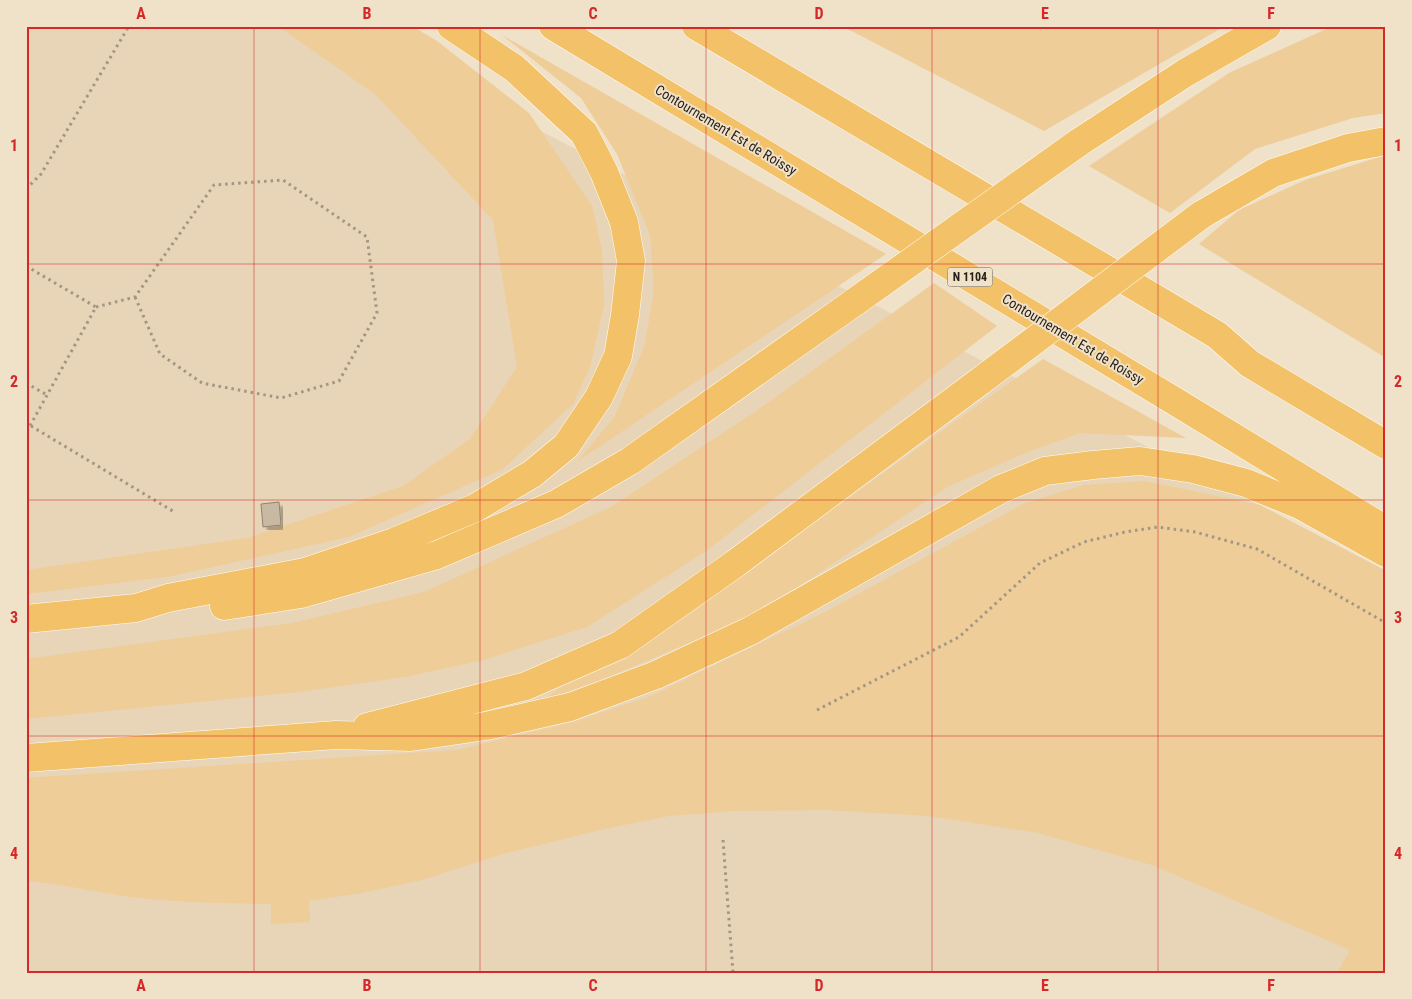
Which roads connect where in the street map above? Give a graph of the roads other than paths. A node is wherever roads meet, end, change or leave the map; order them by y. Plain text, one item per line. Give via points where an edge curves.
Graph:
1 (451, 26) edge
2 (553, 26) edge
3 (696, 26) edge
4 (1267, 26) edge
5 (1386, 141) edge
6 (1217, 335) junction
7 (1386, 423) edge
8 (1386, 445) edge
9 (1386, 530) edge
10 (1386, 553) edge
11 (136, 608) junction
12 (26, 618) edge
13 (336, 735) junction
14 (26, 758) edge

1 - 11 highway via 514,68 584,132 624,222 631,261 626,315 618,356 599,397 566,446 532,474 475,508 394,542 305,572 168,598
2 - 9 highway, Contournement Est de Roissy / N 1104
3 - 6 highway
4 - 11 highway, bridge via 1185,73 1078,143 630,462 556,504 437,555 301,594 171,613
5 - 13 highway, bridge via 1348,148 1273,173 1201,215 736,563 620,645 526,686
6 - 7 highway via 1257,351
6 - 8 highway via 1250,364
10 - 13 highway via 1300,505 1246,483 1193,469 1140,461 1045,471 1001,489 750,631 656,674 570,707 486,726 411,738
11 - 12 highway
13 - 14 highway

